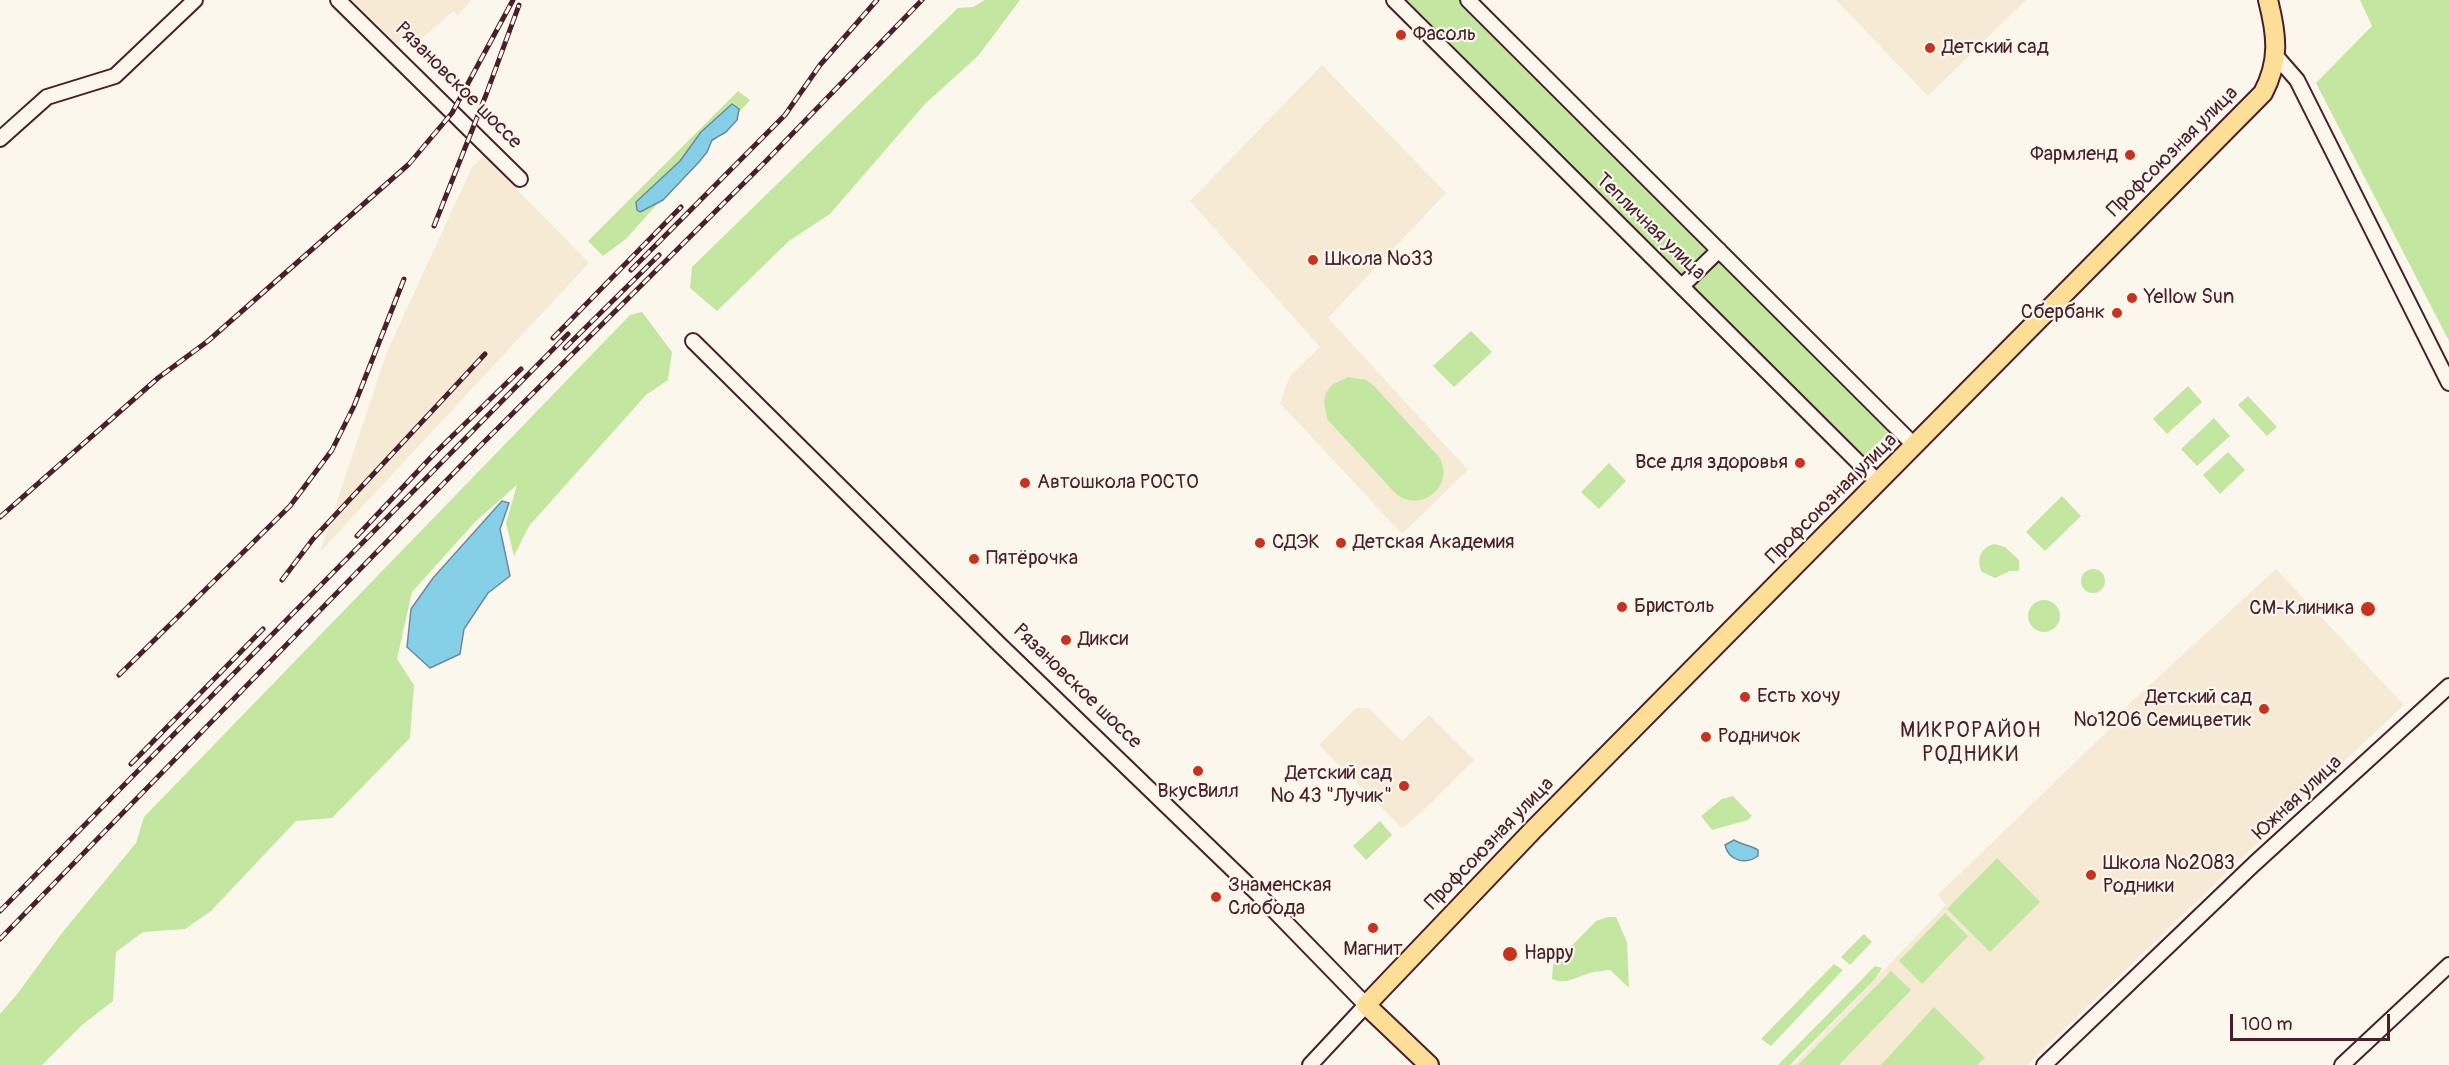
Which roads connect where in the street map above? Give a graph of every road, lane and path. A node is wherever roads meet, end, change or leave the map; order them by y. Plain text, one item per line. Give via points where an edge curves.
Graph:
1 (195, 0) edge
2 (338, 0) edge
3 (1394, 0) edge
4 (1468, 0) edge
5 (2268, 0) edge
6 (2277, 56) junction
7 (0, 139) edge
8 (520, 179) dead end
9 (1719, 250) junction
10 (1682, 286) junction
11 (693, 341) dead end
12 (2449, 383) edge
13 (1915, 446) junction
14 (1879, 483) junction
15 (2449, 686) edge
16 (2449, 965) edge
17 (1366, 1005) junction
18 (1310, 1065) edge
19 (1429, 1065) edge
20 (2044, 1065) edge
21 (2342, 1065) edge

1 - 7 street via 115,76 47,97
2 - 8 street, Рязановское шоссе
3 - 10 street, Тепличная улица
4 - 9 street, Тепличная улица
5 - 6 main road, Профсоюзная улица
6 - 12 street via 2297,80
6 - 13 main road, Профсоюзная улица via 2272,76 2249,109
9 - 10 street
9 - 13 street, Тепличная улица
10 - 14 street, Тепличная улица
11 - 17 street, Рязановское шоссе via 1259,895
13 - 14 main road, Профсоюзная улица
14 - 17 main road, Профсоюзная улица via 1533,830
15 - 20 street, Южная улица via 2254,864
16 - 21 street
17 - 18 street
17 - 19 main road, Рязановское шоссе

